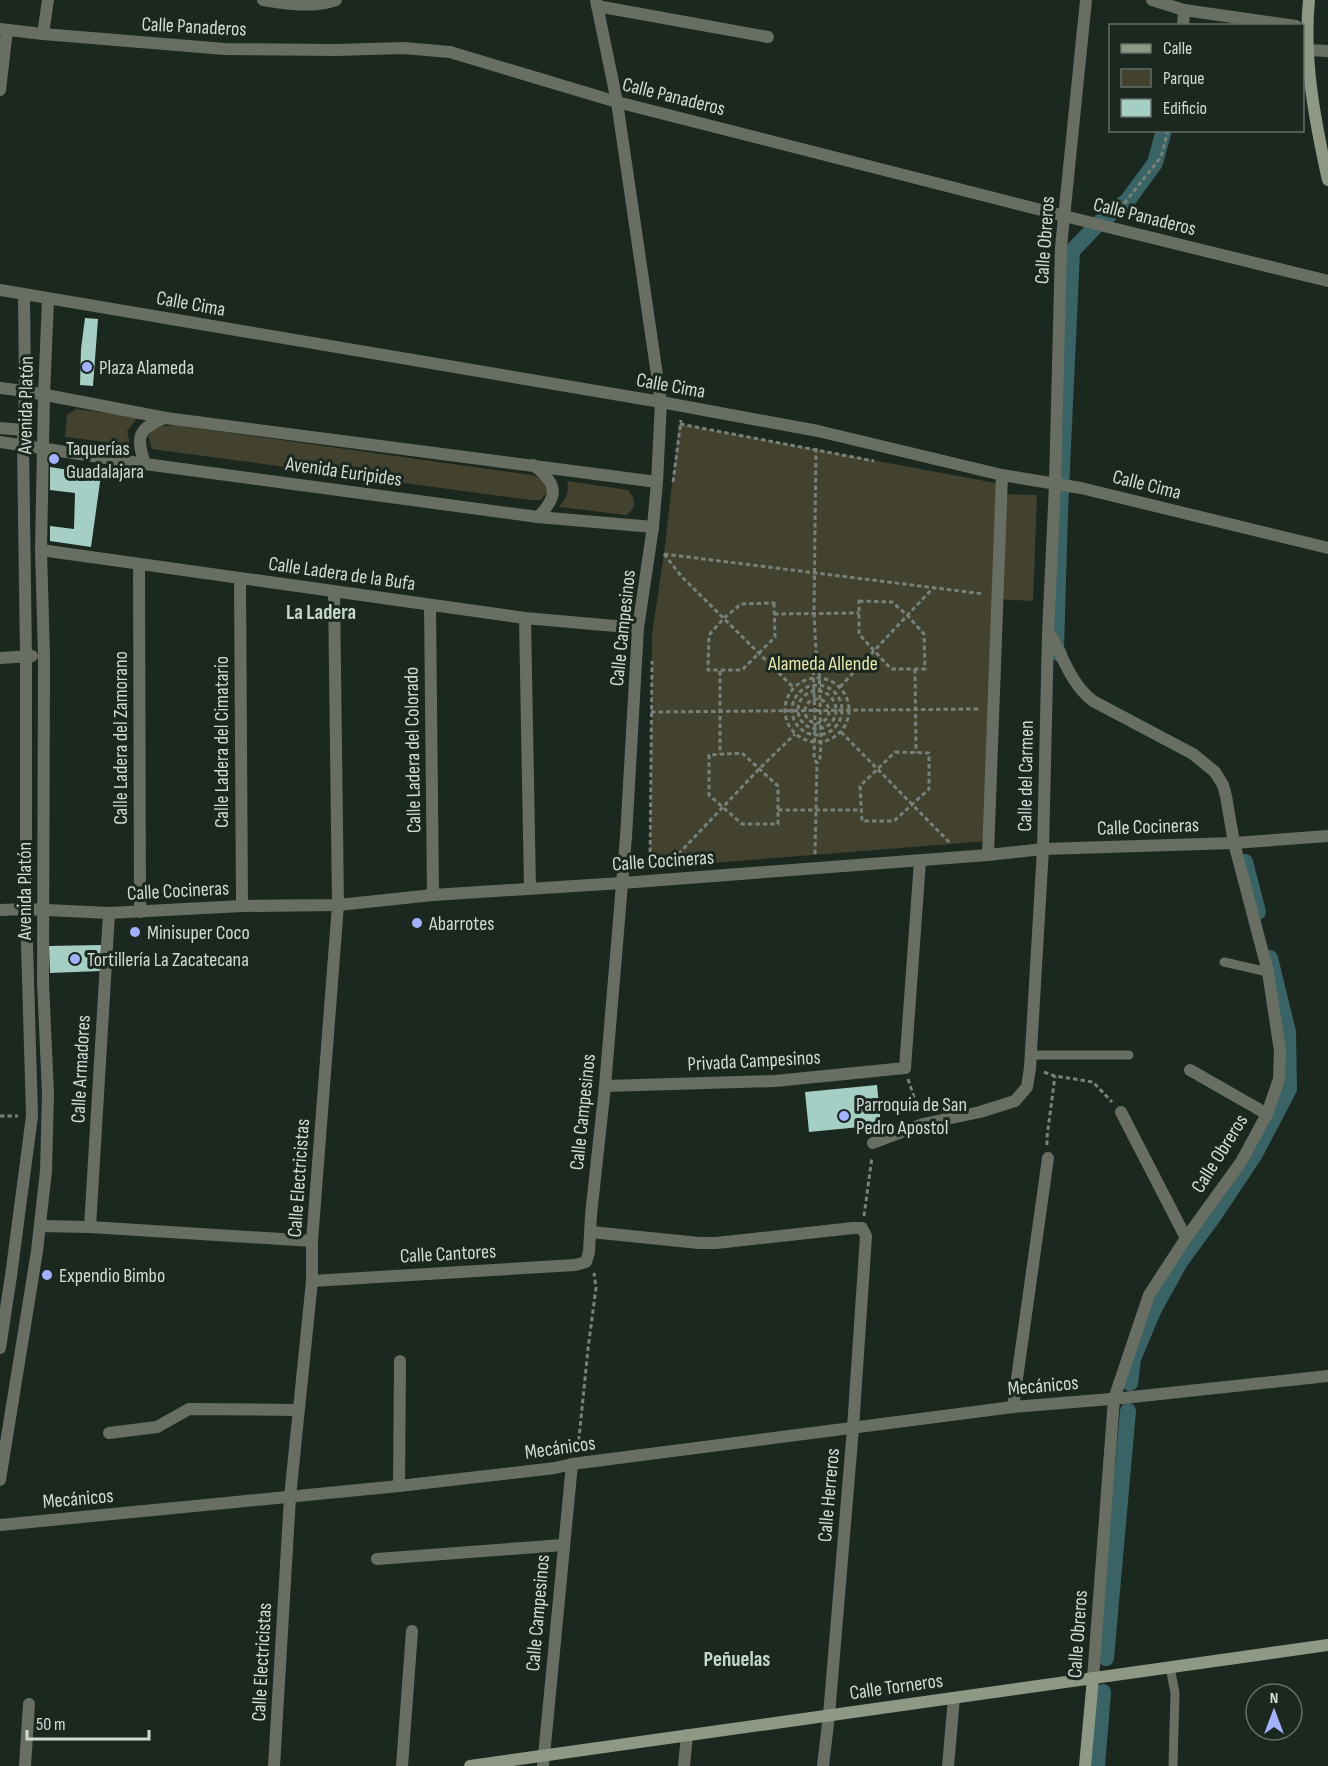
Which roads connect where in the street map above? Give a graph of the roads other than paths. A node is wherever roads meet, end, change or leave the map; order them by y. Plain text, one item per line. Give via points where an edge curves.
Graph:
1 (48, 0) edge
2 (263, 0) edge
3 (336, 0) edge
4 (1086, 0) edge
5 (1152, 0) edge
6 (1309, 0) edge
7 (596, 3) edge
8 (1184, 10) junction
9 (1183, 24) edge
10 (1287, 24) edge
11 (1303, 24) edge
12 (4, 29) edge
13 (43, 34) junction
14 (1304, 36) edge
15 (768, 38) dead end
16 (1307, 50) junction
17 (1328, 51) edge
18 (0, 90) edge
19 (617, 102) junction
20 (1324, 144) edge
21 (1328, 180) edge
22 (1064, 215) junction
23 (1328, 281) edge
24 (0, 290) edge
25 (24, 295) junction
26 (48, 299) junction
27 (0, 388) edge
28 (25, 391) junction
29 (44, 395) junction
30 (661, 402) junction
31 (166, 418) junction
32 (0, 428) edge
33 (23, 430) junction
34 (0, 441) edge
35 (23, 444) junction
36 (44, 448) junction
37 (145, 464) junction
38 (533, 465) junction
39 (1002, 475) junction
40 (657, 482) junction
41 (1055, 484) junction
42 (538, 517) junction
43 (653, 527) junction
44 (1328, 548) edge
45 (41, 550) junction
46 (139, 564) junction
47 (240, 578) junction
48 (334, 591) junction
49 (430, 605) junction
50 (525, 618) junction
51 (638, 628) junction
52 (1048, 634) junction
53 (26, 656) junction
54 (44, 656) junction
55 (0, 658) edge
56 (1328, 836) edge
57 (1234, 843) junction
58 (1043, 849) junction
59 (988, 855) junction
60 (920, 861) junction
61 (622, 883) junction
62 (530, 889) junction
63 (433, 895) junction
64 (338, 905) junction
65 (242, 906) junction
66 (26, 909) junction
67 (0, 910) edge
68 (44, 910) junction
69 (140, 912) junction
70 (109, 913) junction
71 (1224, 962) dead end
72 (1268, 972) junction
73 (1129, 1055) dead end
74 (1030, 1061) junction
75 (1190, 1070) dead end
76 (605, 1086) junction
77 (1121, 1112) road end
78 (1267, 1114) junction
79 (873, 1143) road end
80 (1048, 1158) road end
81 (40, 1226) junction
82 (90, 1227) junction
83 (591, 1232) junction
84 (1186, 1238) junction
85 (312, 1241) junction
86 (585, 1262) joint
87 (6, 1275) edge
88 (312, 1281) junction
89 (0, 1347) edge
90 (400, 1361) dead end
91 (1328, 1376) edge
92 (1119, 1398) junction
93 (1013, 1407) junction
94 (298, 1410) junction
95 (853, 1428) junction
96 (109, 1433) dead end
97 (572, 1464) junction
98 (0, 1480) edge
99 (399, 1486) junction
100 (290, 1497) junction
101 (0, 1525) edge
102 (563, 1545) junction
103 (377, 1559) dead end
104 (412, 1631) dead end
105 (1328, 1645) edge
106 (1170, 1667) junction
107 (1093, 1678) junction
108 (954, 1698) junction
109 (29, 1704) dead end
110 (829, 1715) junction
111 (687, 1735) junction
112 (543, 1761) edge
113 (26, 1766) edge
114 (274, 1766) edge
115 (402, 1766) edge
116 (470, 1766) edge
117 (684, 1766) edge
118 (823, 1766) edge
119 (948, 1766) edge
120 (1085, 1766) edge
121 (1173, 1766) edge

1 - 13 street
2 - 3 street via 288,4
4 - 22 street, Calle Obreros
5 - 8 street
6 - 11 street
7 - 15 street
7 - 19 street, Calle Campesinos
8 - 9 street
8 - 10 street
12 - 13 street, Calle Panaderos
12 - 18 street
13 - 19 street, Calle Panaderos via 225,49 403,48 450,52
14 - 16 street
16 - 17 street
16 - 20 street
19 - 22 street, Calle Panaderos
19 - 30 street, Calle Campesinos
20 - 21 street
22 - 23 street, Calle Panaderos
22 - 41 street, Calle Obreros
24 - 25 street, Calle Cima
25 - 26 street, Calle Cima
25 - 28 street, Avenida Platón
26 - 29 street, Avenida Platón
26 - 30 street, Calle Cima
27 - 28 street, Avenida Euripides
28 - 29 street, Avenida Euripides
28 - 33 street, Avenida Platón
29 - 31 street, Avenida Euripides
29 - 36 street, Avenida Platón
30 - 39 street, Calle Cima via 818,431
30 - 40 street, Calle Campesinos
31 - 37 street via 148,425 140,435
31 - 38 street, Avenida Euripides
32 - 33 street
33 - 35 street, Avenida Platón
34 - 35 street, Avenida Euripides
35 - 36 street, Avenida Euripides
35 - 53 street, Avenida Platón
36 - 37 street, Avenida Euripides
36 - 45 street, Avenida Platón
37 - 42 street, Avenida Euripides
38 - 40 street, Avenida Euripides
38 - 42 street via 548,476 553,488 551,502
39 - 41 street, Calle Cima
39 - 59 street
40 - 43 street, Calle Campesinos
41 - 44 street, Calle Cima
41 - 52 street, Calle del Carmen
42 - 43 street, Avenida Euripides
43 - 51 street, Calle Campesinos
45 - 46 street, Calle Ladera de la Bufa
45 - 54 street, Avenida Platón
46 - 47 street, Calle Ladera de la Bufa
46 - 69 street, Calle Ladera del Zamorano
47 - 48 street, Calle Ladera de la Bufa
47 - 65 street, Calle Ladera del Cimatario
48 - 49 street, Calle Ladera de la Bufa
48 - 64 street, Calle Electricistas
49 - 50 street, Calle Ladera de la Bufa
49 - 63 street, Calle Ladera del Colorado
50 - 51 street, Calle Ladera de la Bufa
50 - 62 street
51 - 61 street, Calle Campesinos
52 - 57 street, Calle Obreros via 1073,680 1088,697 1192,754 1215,771 1226,796
52 - 58 street, Calle del Carmen
53 - 54 street
53 - 55 street
53 - 66 street, Avenida Platón
54 - 68 street, Avenida Platón
56 - 57 street, Calle Cocineras
57 - 58 street, Calle Cocineras
57 - 72 street, Calle Obreros
58 - 59 street, Calle Cocineras
58 - 74 street, Calle del Carmen
59 - 60 street, Calle Cocineras
60 - 61 street, Calle Cocineras
60 - 76 street, Privada Campesinos via 905,1068 775,1081
61 - 62 street, Calle Cocineras
61 - 76 street, Calle Campesinos
62 - 63 street, Calle Cocineras
63 - 64 street, Calle Cocineras
64 - 65 street, Calle Cocineras
64 - 85 street, Calle Electricistas
65 - 69 street, Calle Cocineras
66 - 67 street, Calle Cocineras
66 - 68 street, Calle Cocineras
66 - 87 street, Avenida Platón via 32,1116
68 - 70 street, Calle Cocineras
68 - 81 street, Avenida Platón via 48,1094
69 - 70 street, Calle Cocineras
70 - 82 street, Calle Armadores
71 - 72 lane
72 - 78 street, Calle Obreros via 1280,1051 1279,1080
73 - 74 lane
74 - 79 street, Calle del Carmen via 1027,1086 1015,1101 923,1124
75 - 78 street
76 - 83 street, Calle Campesinos
77 - 84 street
78 - 84 street, Calle Obreros via 1241,1162
80 - 93 street
81 - 82 street
81 - 98 street, Avenida Platón
82 - 85 street
83 - 86 street, Calle Campesinos
83 - 95 street, Calle Herreros via 716,1243 862,1228 866,1236
84 - 92 street, Calle Obreros via 1149,1295 1129,1351
85 - 88 street, Calle Electricistas
86 - 88 street, Calle Cantores via 574,1266
87 - 89 street, Avenida Platón
88 - 94 street, Calle Electricistas
90 - 99 street
91 - 92 street, Mecánicos
92 - 93 street, Mecánicos
92 - 107 street, Calle Obreros
93 - 95 street, Mecánicos
94 - 96 street via 189,1408 157,1427
94 - 100 street, Calle Electricistas
95 - 97 street, Mecánicos
95 - 110 street, Calle Herreros
97 - 99 street, Mecánicos
97 - 102 street, Calle Campesinos
99 - 100 street, Mecánicos
100 - 101 street, Mecánicos
100 - 114 street, Calle Electricistas
102 - 103 street
102 - 112 street, Calle Campesinos
104 - 115 street
105 - 106 street, Calle Torneros
106 - 107 street, Calle Torneros
106 - 121 lane via 1175,1693
107 - 108 street, Calle Torneros
107 - 120 street, Calle Obreros
108 - 110 street, Calle Torneros
108 - 119 street
109 - 113 street
110 - 111 street, Calle Torneros
110 - 118 street, Calle Herreros
111 - 112 street, Calle Torneros
111 - 117 street
112 - 116 street, Calle Torneros

